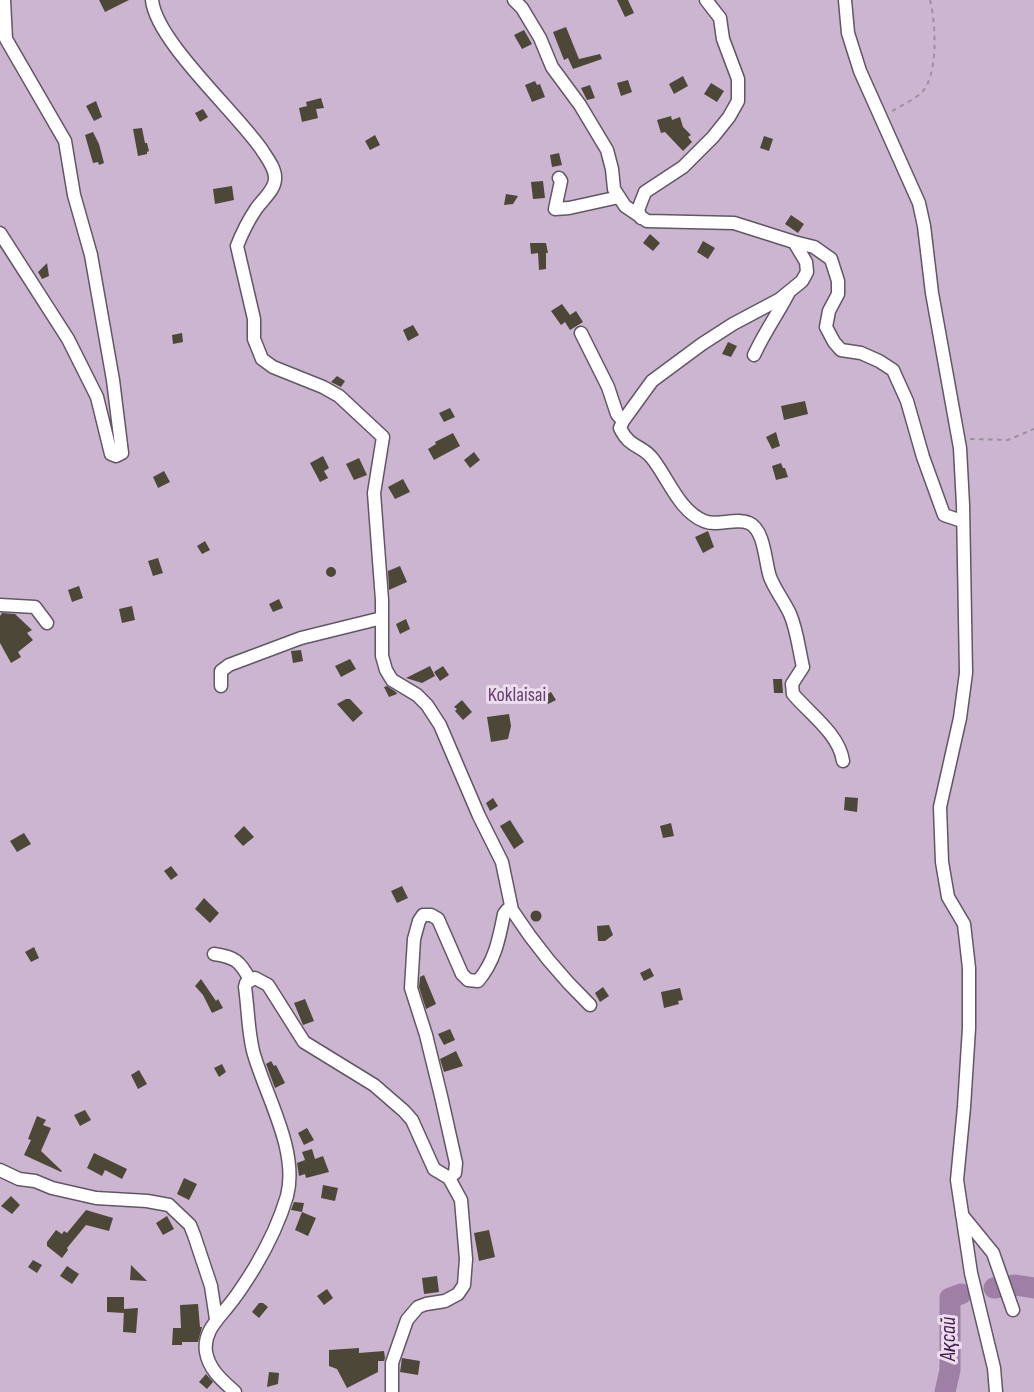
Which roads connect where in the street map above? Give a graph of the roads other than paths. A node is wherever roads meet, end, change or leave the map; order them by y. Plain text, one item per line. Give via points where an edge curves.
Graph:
1 (4, 0) edge
2 (152, 0) edge
3 (514, 0) edge
4 (706, 0) edge
5 (845, 0) edge
6 (559, 178) dead end
7 (619, 196) junction
8 (641, 218) junction
9 (0, 233) edge
10 (794, 242) junction
11 (788, 293) junction
12 (581, 333) dead end
13 (754, 355) dead end
14 (623, 421) junction
15 (962, 521) junction
16 (0, 605) edge
17 (382, 618) junction
18 (47, 623) dead end
19 (221, 686) dead end
20 (843, 761) dead end
21 (512, 910) junction
22 (214, 954) dead end
23 (250, 980) junction
24 (590, 1005) dead end
25 (0, 1170) edge
26 (449, 1178) junction
27 (961, 1214) junction
28 (1012, 1310) dead end
29 (216, 1319) junction
30 (236, 1392) edge
31 (392, 1392) edge
32 (996, 1392) edge

1 - 9 street via 6,39 65,141 74,195 91,255 122,453 111,454 88,377
2 - 17 street via 162,27 253,137 276,178 237,246 254,319 254,339 262,359 339,396 383,436 374,493
3 - 7 street via 540,38 552,67 607,150 614,189
4 - 8 street via 720,18 723,39 738,79 738,101 713,137 683,167 645,192 638,210
5 - 15 street via 848,33 860,71 919,203 958,438
6 - 7 street via 555,209
7 - 8 street
8 - 10 street via 734,223
10 - 11 street via 806,262 807,272
10 - 15 street via 814,247 831,259 838,294 826,327 841,350 861,352 893,370 944,516
11 - 13 street
11 - 14 street via 702,344 652,381
12 - 14 street
14 - 20 street via 620,428 625,438 651,457 697,518 708,523 749,523 758,531 770,579 790,614 804,667 792,684 793,694 834,740
15 - 27 street via 966,673 960,718 939,807 948,897 964,924 969,968 969,1028 957,1180
16 - 18 street via 35,607
17 - 19 street via 301,638 229,665 221,671
17 - 21 street via 386,670 392,680 427,705 440,724 501,862
21 - 24 street via 549,962
21 - 26 street via 504,914 495,954 478,981 468,980 462,974 438,919 423,915 414,939 411,988 454,1152 455,1173
22 - 23 street via 233,957
23 - 26 street via 259,979 268,986 304,1042 374,1085 404,1111 434,1169
23 - 29 street via 245,987 252,1047 285,1144 290,1179 277,1222 256,1265
25 - 29 street via 19,1179 96,1198 169,1205 190,1225 195,1236 211,1286
26 - 31 street via 461,1200 464,1285 458,1294 445,1301 418,1307 406,1320 392,1363
27 - 28 street via 993,1253
27 - 32 street
29 - 30 street via 208,1333 206,1352 218,1376

